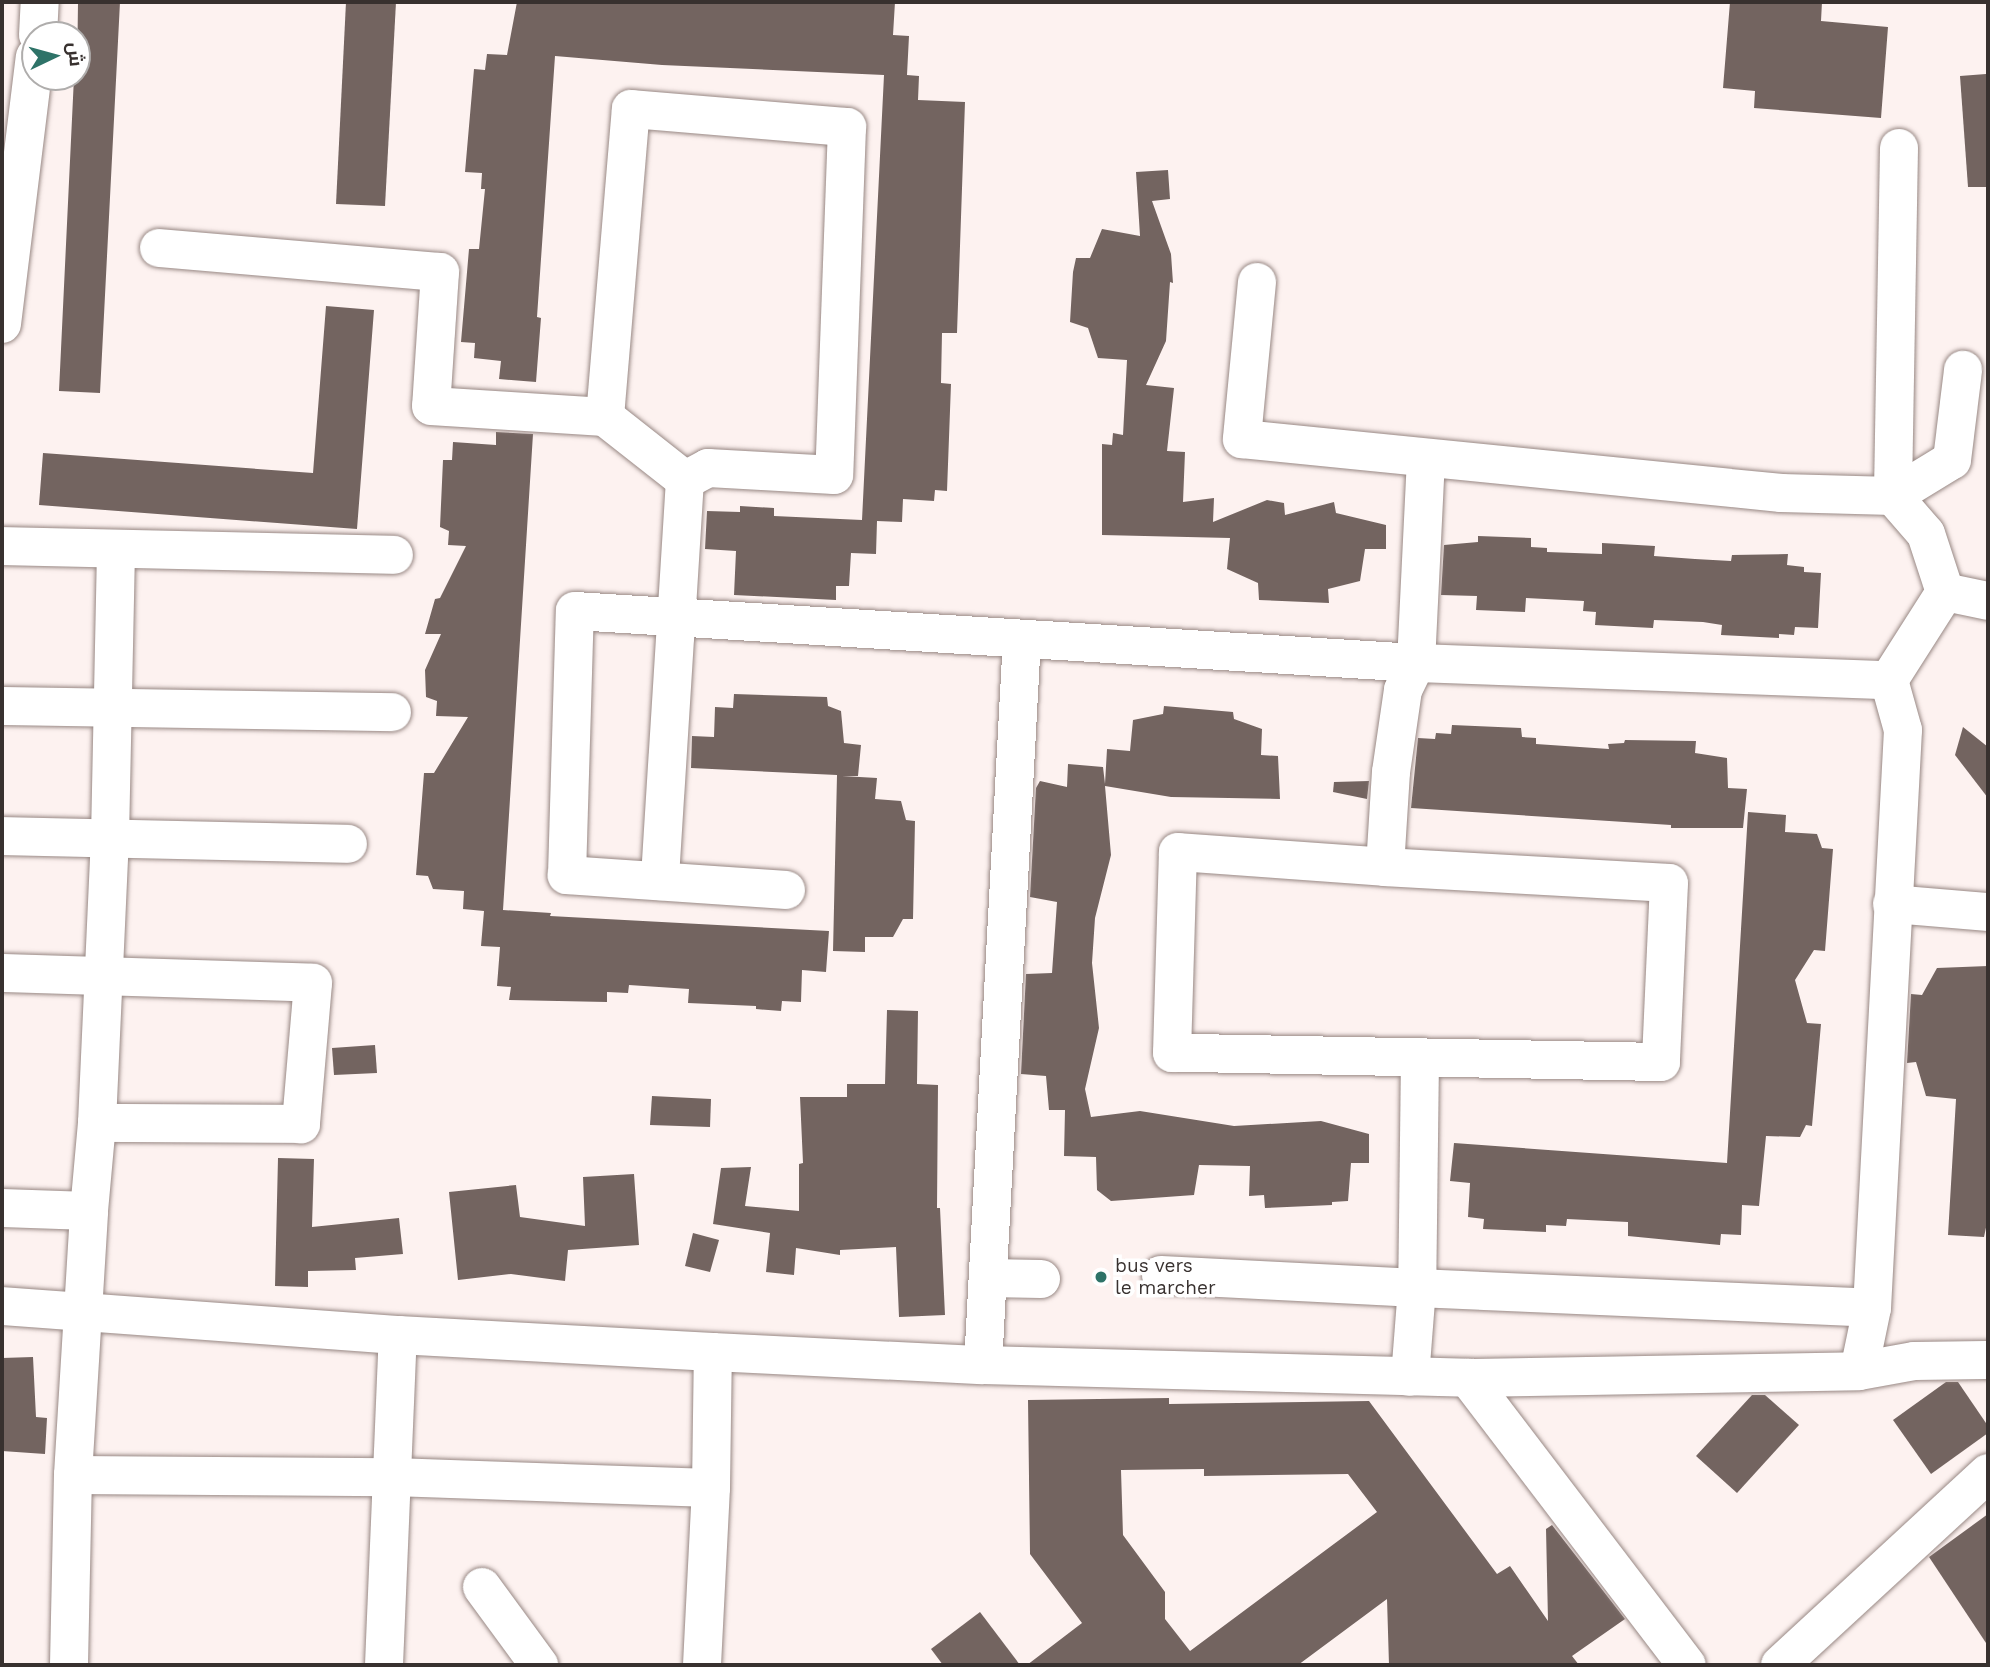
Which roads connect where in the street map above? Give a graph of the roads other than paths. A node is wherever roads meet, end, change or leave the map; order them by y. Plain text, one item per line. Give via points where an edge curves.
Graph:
1 (40, 2) edge
2 (39, 21) edge
3 (31, 91) edge
4 (1899, 148) dead end
5 (159, 248) dead end
6 (1258, 282) dead end
7 (2, 324) edge
8 (1964, 370) dead end
9 (605, 417) junction
10 (1426, 458) junction
11 (685, 480) junction
12 (1894, 496) junction
13 (2, 547) edge
14 (116, 549) junction
15 (394, 555) dead end
16 (1945, 592) junction
17 (1988, 601) edge
18 (678, 617) junction
19 (1022, 639) junction
20 (1416, 663) junction
21 (1889, 680) junction
22 (2, 706) edge
23 (112, 707) junction
24 (392, 712) dead end
25 (2, 836) edge
26 (110, 837) junction
27 (348, 844) dead end
28 (1385, 867) junction
29 (660, 881) junction
30 (786, 890) dead end
31 (1892, 904) junction
32 (1988, 912) edge
33 (2, 974) edge
34 (105, 975) junction
35 (1420, 1058) junction
36 (97, 1124) junction
37 (2, 1208) edge
38 (89, 1211) junction
39 (1161, 1275) dead end
40 (988, 1278) junction
41 (1041, 1279) dead end
42 (1417, 1288) junction
43 (2, 1306) edge
44 (1872, 1308) junction
45 (80, 1311) junction
46 (398, 1335) junction
47 (713, 1352) junction
48 (1988, 1360) edge
49 (983, 1365) junction
50 (1858, 1371) junction
51 (1410, 1377) junction
52 (1468, 1378) junction
53 (1988, 1473) edge
54 (73, 1475) junction
55 (393, 1476) junction
56 (711, 1488) junction
57 (481, 1587) dead end
58 (69, 1665) edge
59 (384, 1665) edge
60 (539, 1665) edge
61 (702, 1665) edge
62 (1687, 1665) edge
63 (1780, 1665) edge

1 - 2 street
3 - 7 street
4 - 12 street
5 - 9 street via 440,272 431,406
6 - 10 street via 1242,439
8 - 12 street via 1952,460
9 - 11 street
9 - 11 street via 631,108 847,127 834,475 708,468
10 - 12 street via 1781,493
10 - 20 street
11 - 18 street
12 - 16 street via 1926,534
13 - 14 street
14 - 15 street
14 - 23 street
16 - 17 street
16 - 21 street
18 - 19 street
18 - 29 street
18 - 29 street via 575,611 567,875
19 - 20 street
19 - 40 street
20 - 21 street
20 - 28 street via 1403,690 1391,772
21 - 31 street via 1903,730
22 - 23 street
23 - 24 street
23 - 26 street
25 - 26 street
26 - 27 street
26 - 34 street
28 - 35 street via 1178,852 1172,1053
28 - 35 street via 1670,883 1661,1062
29 - 30 street
31 - 32 street
31 - 44 street
33 - 34 street
34 - 36 street
34 - 36 street via 313,983 301,1124
35 - 42 street
36 - 38 street
37 - 38 street
38 - 45 street
39 - 42 street
40 - 41 street
40 - 49 street
42 - 44 street
42 - 51 street
43 - 45 street
44 - 50 street
45 - 46 street
45 - 54 street
46 - 47 street
46 - 55 street
47 - 49 street
47 - 56 street
48 - 50 street via 1914,1361
49 - 51 street
50 - 52 street
51 - 52 street
52 - 62 street
53 - 63 street
54 - 55 street
54 - 58 street
55 - 56 street
55 - 59 street
56 - 61 street
57 - 60 street

